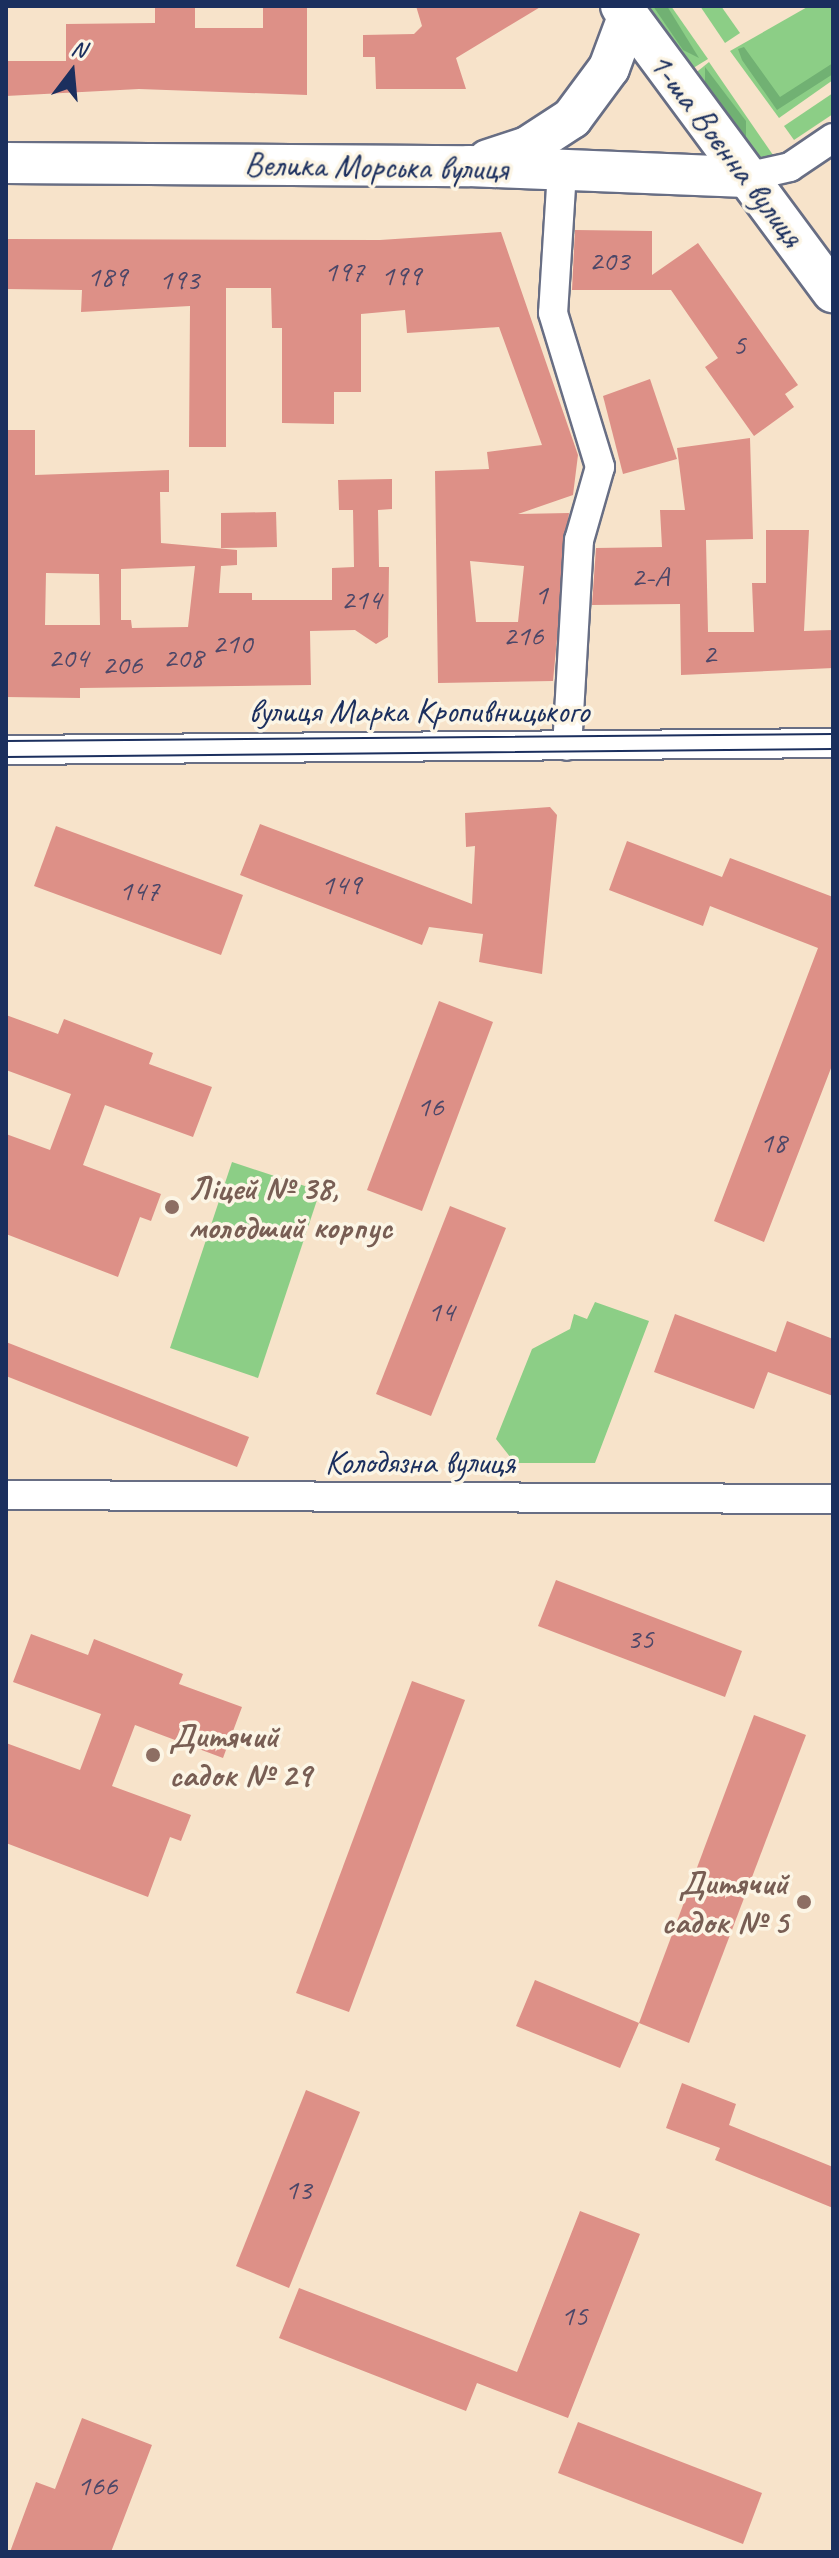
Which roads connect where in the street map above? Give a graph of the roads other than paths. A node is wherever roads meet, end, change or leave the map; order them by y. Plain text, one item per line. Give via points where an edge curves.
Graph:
1 (624, 11) edge
2 (833, 138) edge
3 (6, 163) edge
4 (469, 166) junction
5 (562, 171) junction
6 (746, 177) junction
7 (833, 292) edge
8 (833, 743) edge
9 (567, 746) junction
10 (6, 750) edge
11 (6, 1495) edge
12 (833, 1499) edge

1 - 4 street via 609,68 572,118 526,148
1 - 6 street, 1-ша Воєнна вулиця
2 - 6 street via 790,167
3 - 4 street, Велика Морська вулиця
4 - 5 street, Велика Морська вулиця
5 - 6 street, Велика Морська вулиця
5 - 9 street via 553,313 600,467 579,540
6 - 7 street, 1-ша Воєнна вулиця
8 - 9 street, вулиця Марка Кропивницького
9 - 10 street, вулиця Марка Кропивницького
11 - 12 street, Колодязна вулиця

